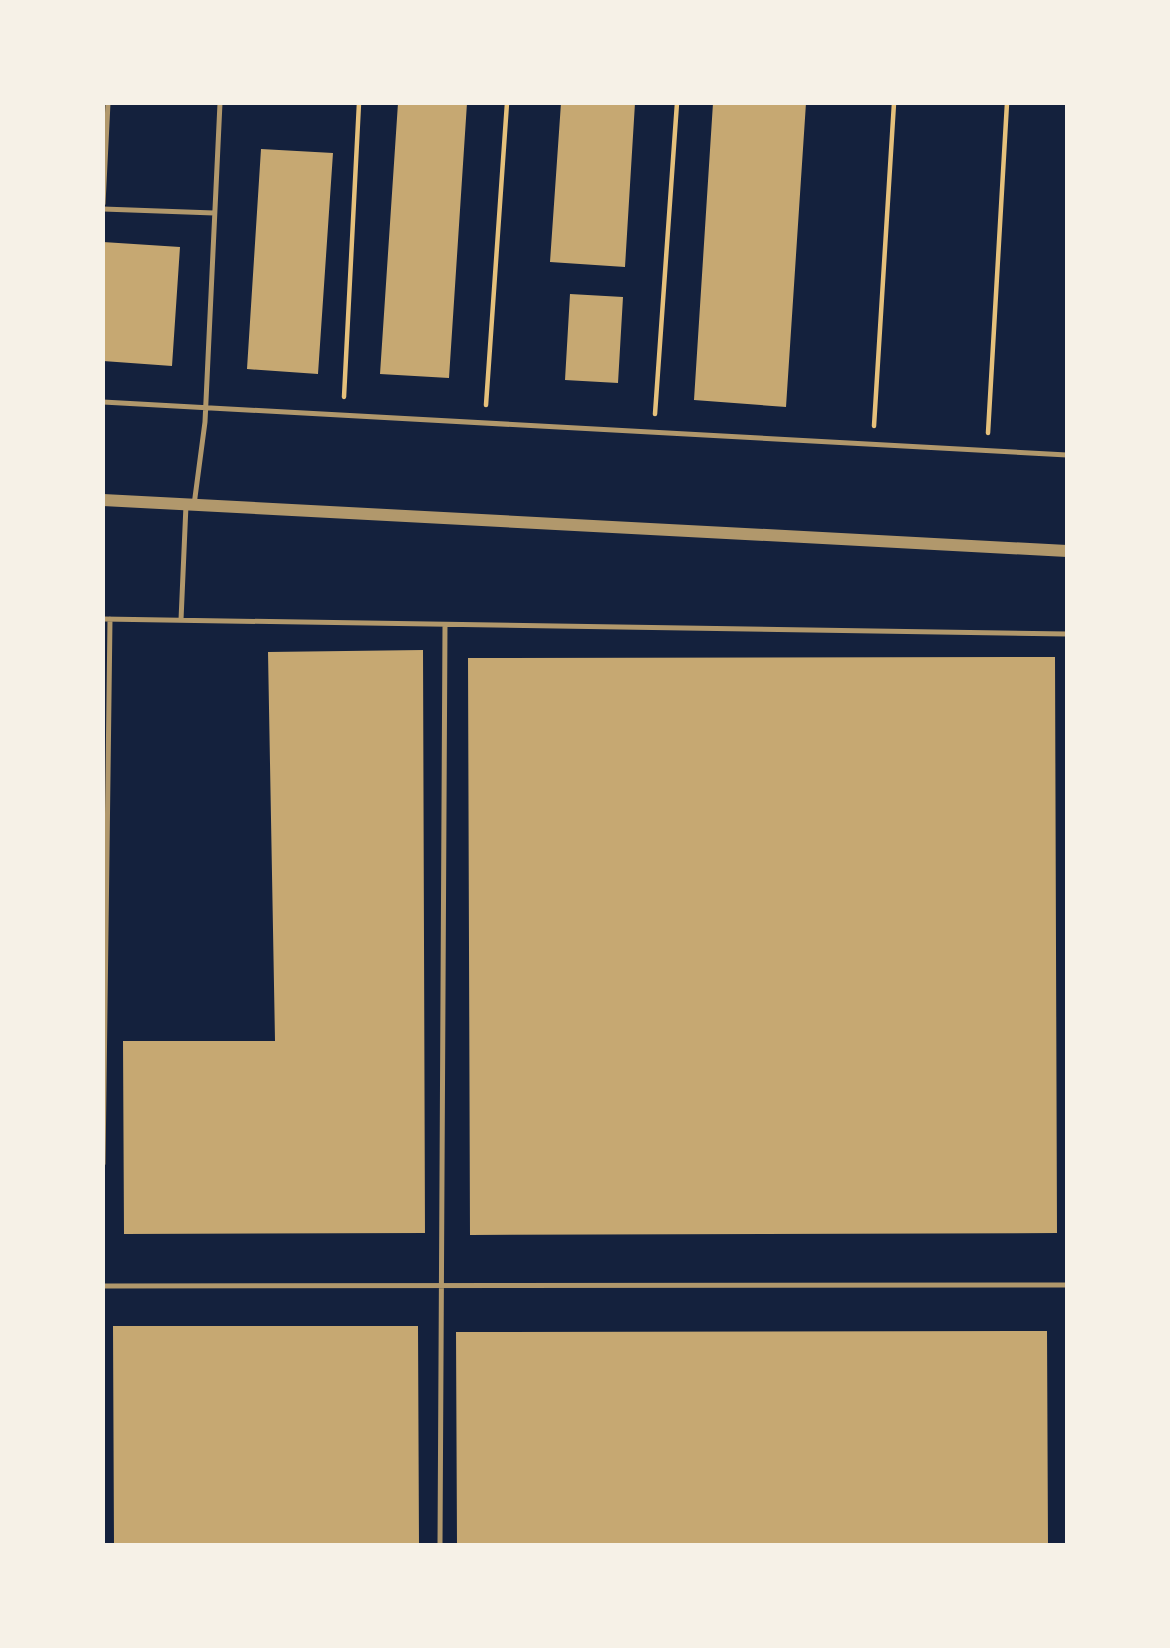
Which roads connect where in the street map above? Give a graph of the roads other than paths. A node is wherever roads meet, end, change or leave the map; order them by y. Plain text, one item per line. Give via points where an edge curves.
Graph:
1 (108, 103) edge
2 (220, 103) edge
3 (103, 206) edge
4 (214, 214) junction
5 (103, 402) edge
6 (206, 408) junction
7 (1067, 456) edge
8 (103, 500) edge
9 (190, 505) junction
10 (1067, 551) edge
11 (107, 619) edge
12 (181, 621) junction
13 (445, 625) junction
14 (1067, 634) edge
15 (103, 1164) edge
16 (103, 1286) edge
17 (442, 1286) junction
18 (1067, 1286) edge
19 (440, 1545) edge

1 - 3 lane
2 - 4 lane
3 - 4 lane
4 - 6 lane
5 - 6 lane
6 - 7 lane
6 - 9 lane
8 - 9 street
9 - 10 street
9 - 12 lane
11 - 12 lane
11 - 15 lane
12 - 13 lane
13 - 14 lane
13 - 17 lane
16 - 17 lane
17 - 18 lane
17 - 19 lane

